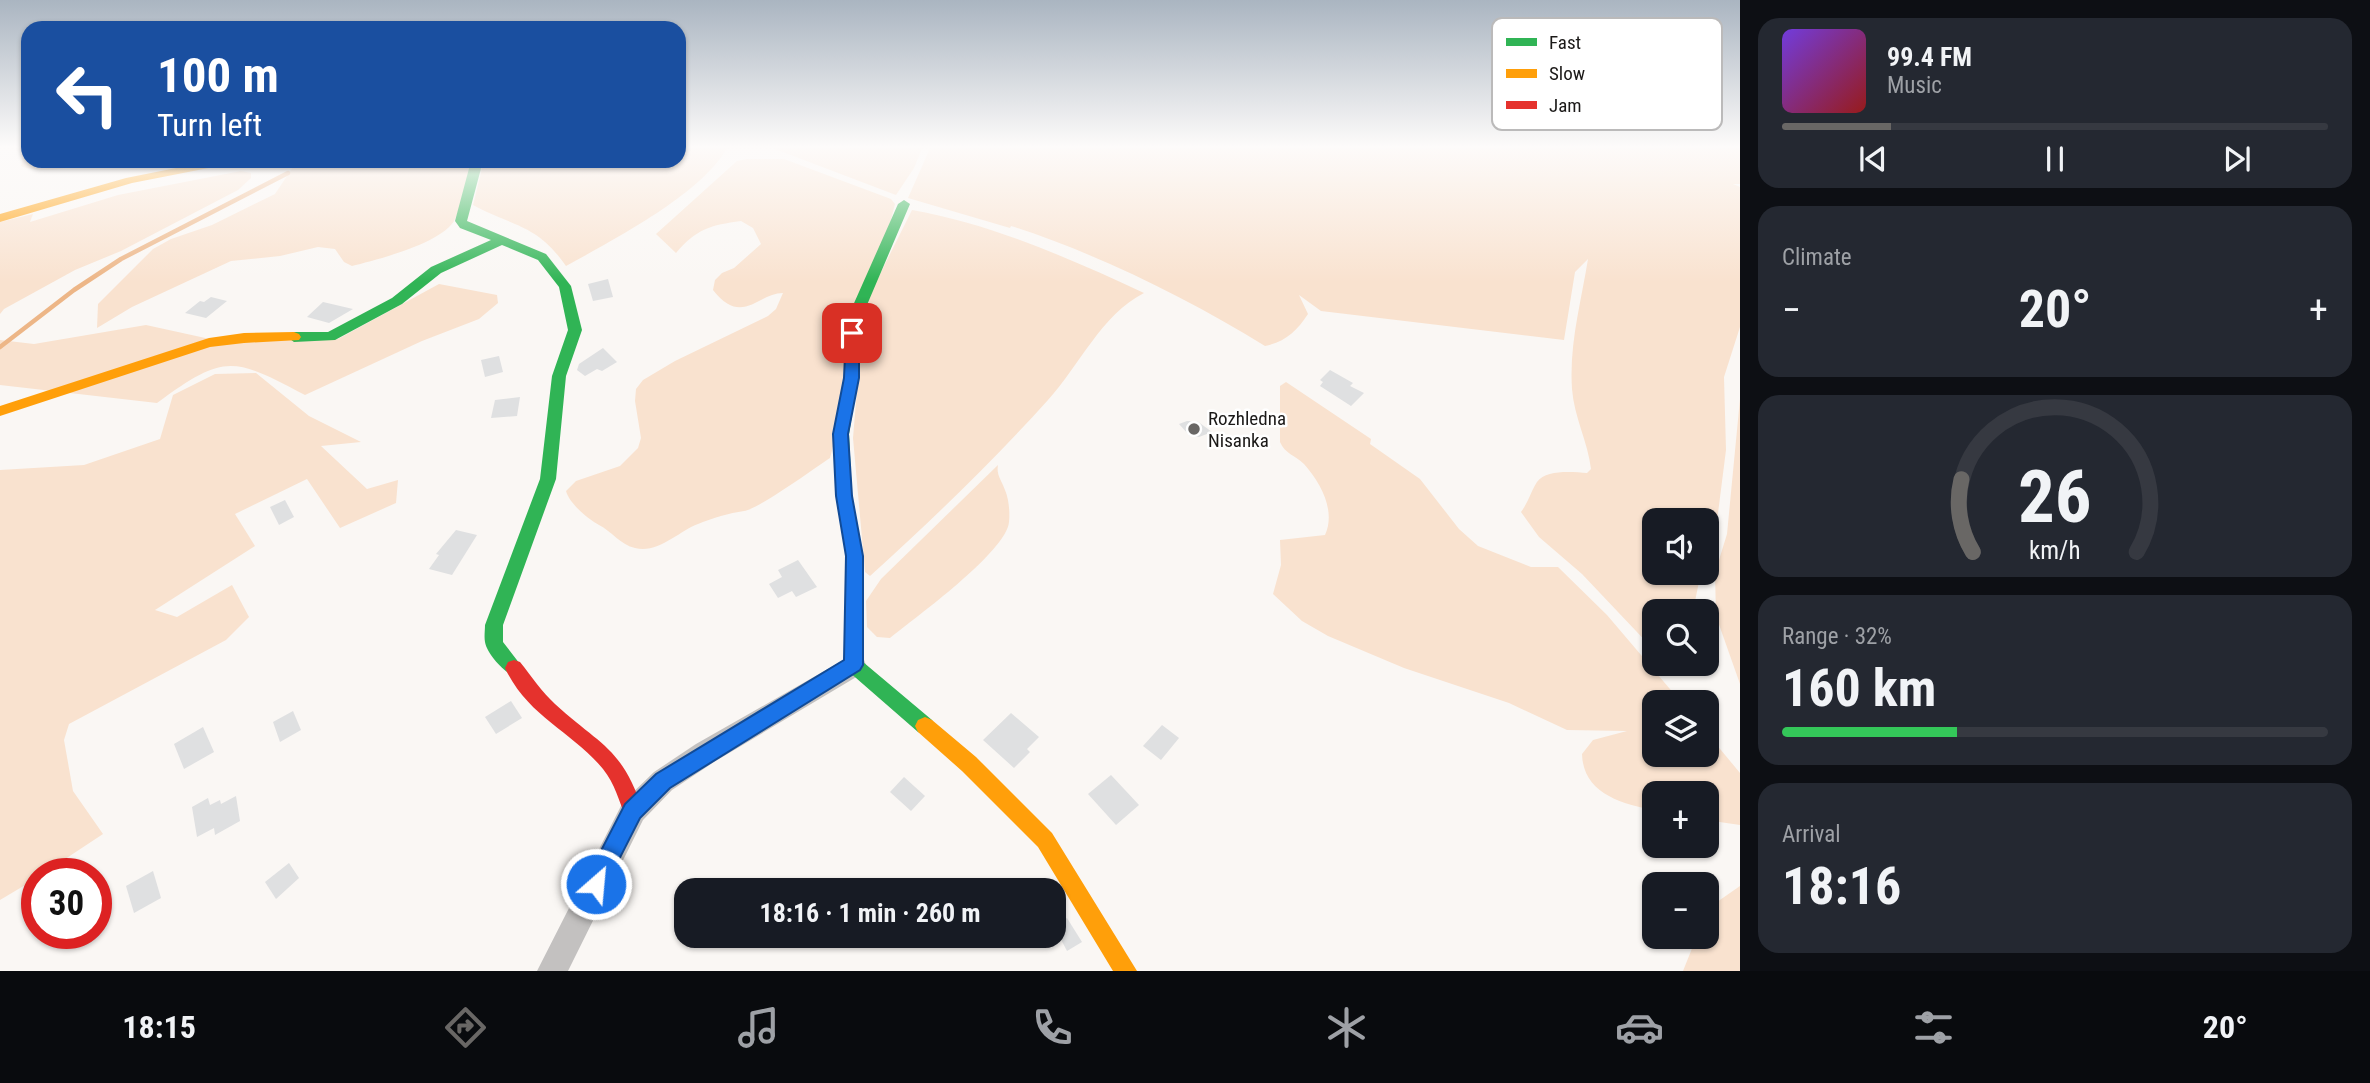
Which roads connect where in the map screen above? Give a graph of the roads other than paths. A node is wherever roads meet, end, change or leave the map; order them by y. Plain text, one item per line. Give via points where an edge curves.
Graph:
1 (91, 191) edge
2 (469, 191) edge
3 (904, 204) dead end
4 (0, 218) edge
5 (500, 241) junction
6 (0, 411) edge
7 (853, 665) junction
8 (633, 811) junction
9 (552, 971) edge
10 (1126, 971) edge

1 - 4 street
2 - 5 street via 461,221
3 - 7 street via 854,319 851,378 841,434 844,496 854,556
5 - 6 street via 436,270 397,301 330,337 209,343
5 - 8 street via 542,257 555,271 565,286 575,330 559,376 548,479 494,625 494,644 547,709 610,759 625,782
7 - 8 street via 705,753 663,781
7 - 10 street via 969,764 1045,840
8 - 9 street

